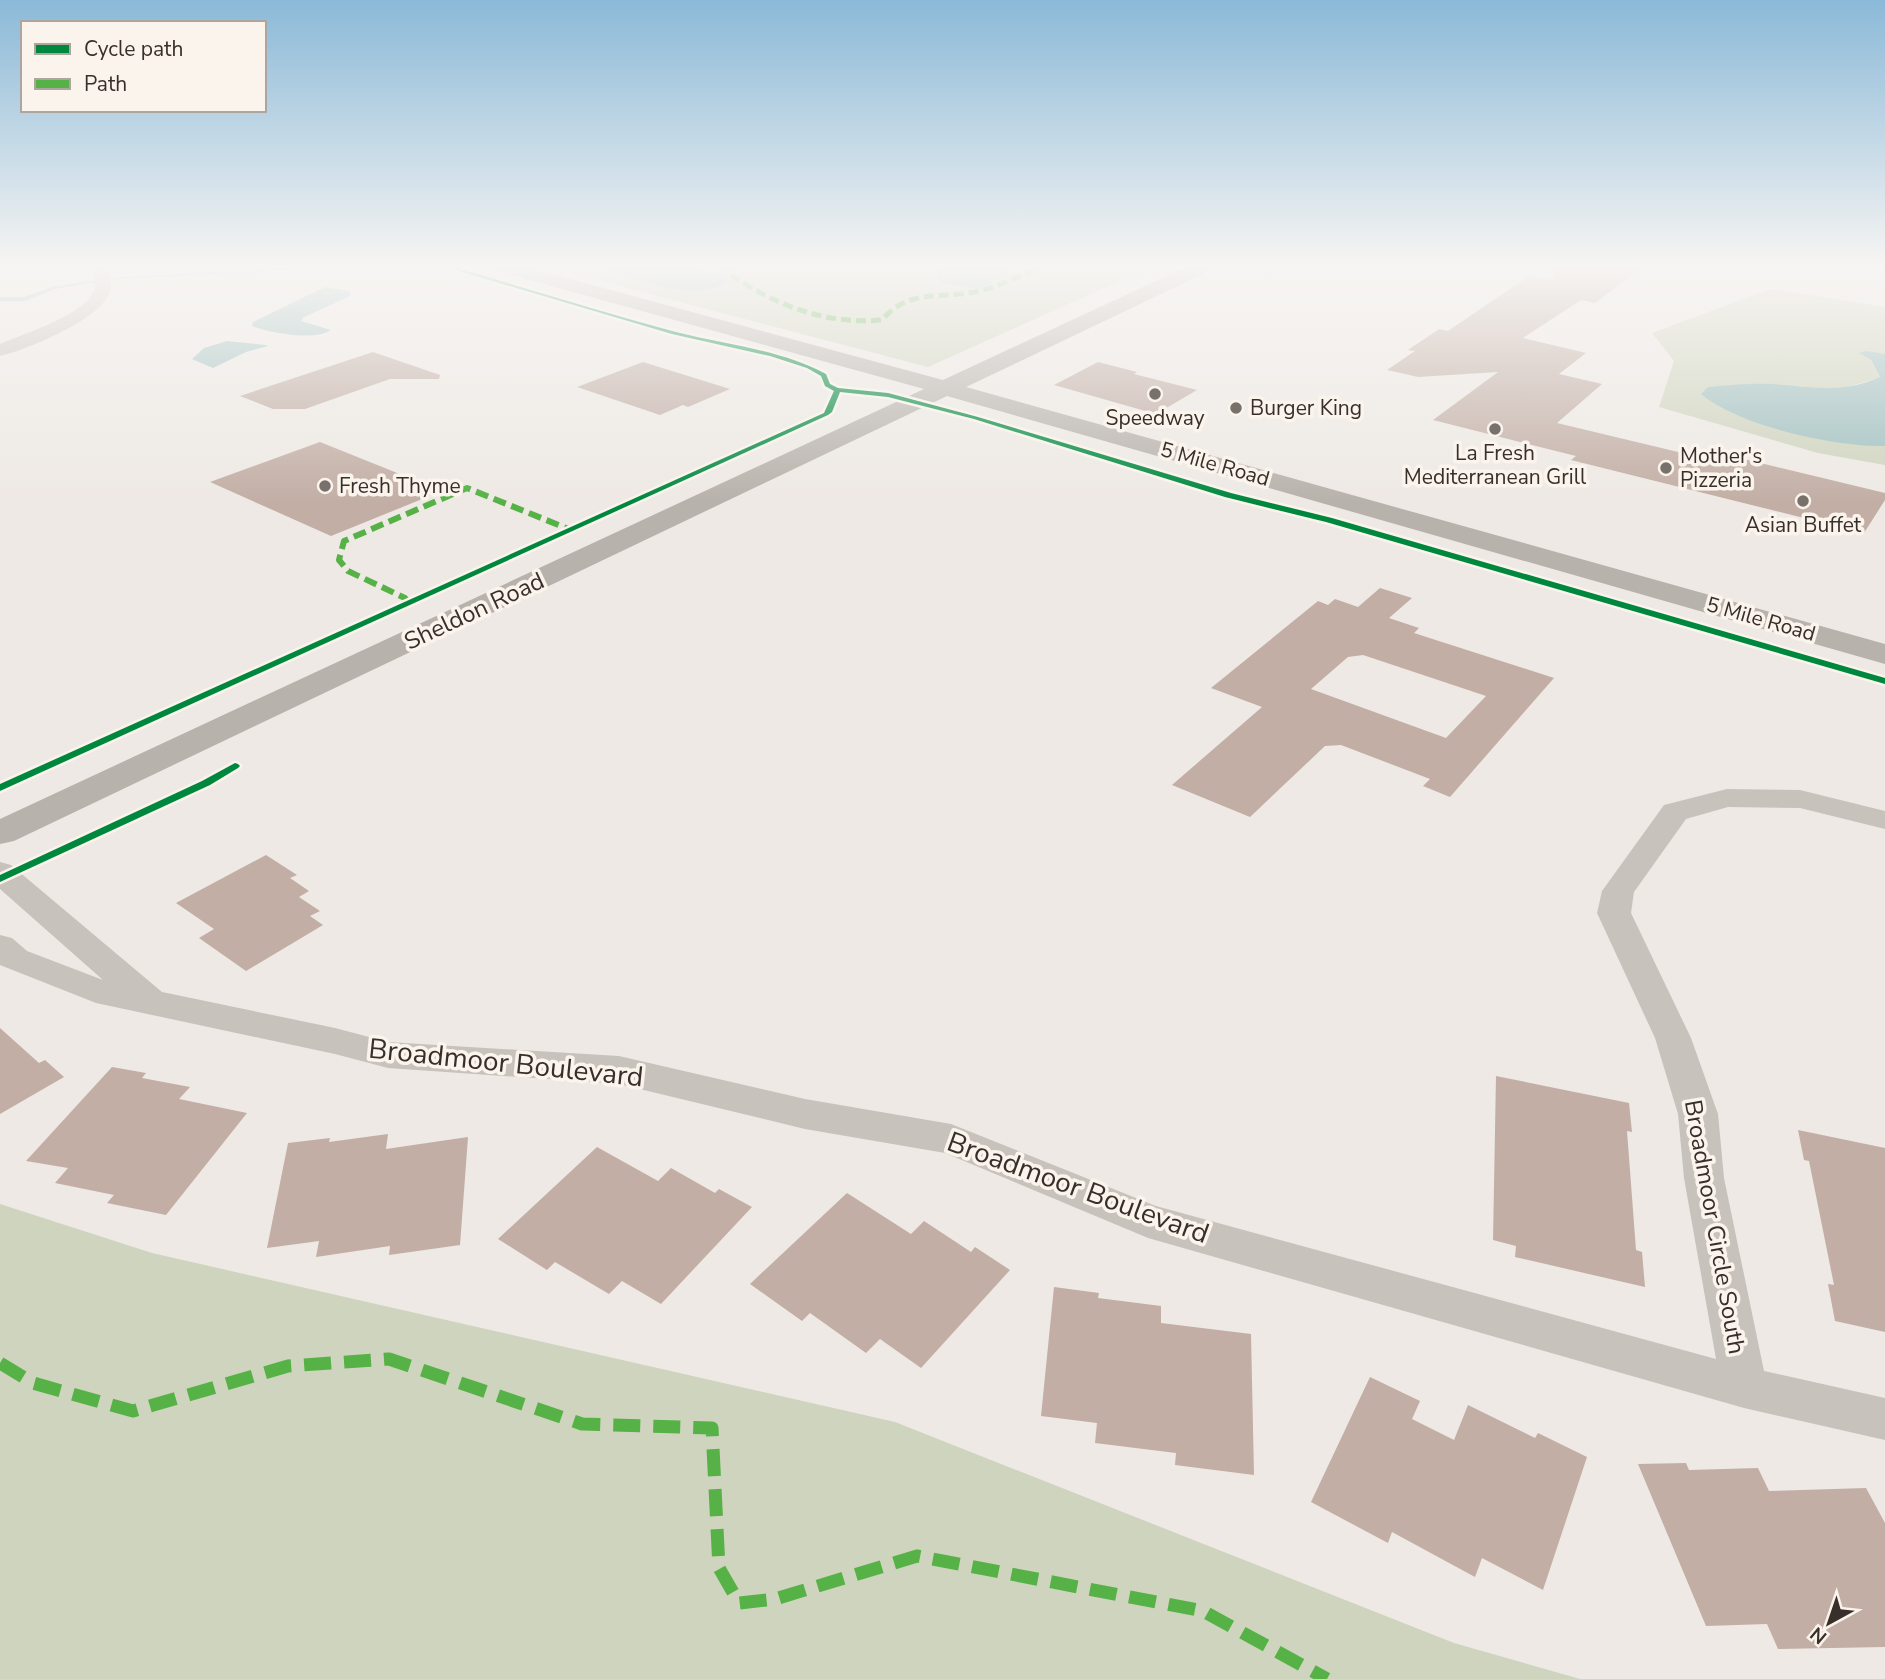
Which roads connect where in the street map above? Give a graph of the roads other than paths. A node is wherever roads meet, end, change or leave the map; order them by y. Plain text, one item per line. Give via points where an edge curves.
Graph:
1 (792, 345) edge
2 (1038, 345) edge
3 (948, 388) junction
4 (1885, 654) edge
5 (1885, 820) edge
6 (0, 833) edge
7 (0, 872) edge
8 (0, 946) edge
9 (152, 1004) junction
10 (1744, 1387) junction
11 (1885, 1419) edge

1 - 3 street, 5 Mile Road
2 - 3 street, Sheldon Road
3 - 4 street, 5 Mile Road
3 - 6 street, Sheldon Road
5 - 10 street, Broadmoor Circle South via 1800,799 1727,798 1675,812 1618,891 1614,913 1673,1038 1698,1114 1704,1178
7 - 9 street, Broadmoor Boulevard
8 - 9 street, Broadmoor Boulevard via 15,959 96,991
9 - 10 street, Broadmoor Boulevard via 388,1055 619,1070 805,1114 951,1139 1148,1221
10 - 11 street, Broadmoor Boulevard

